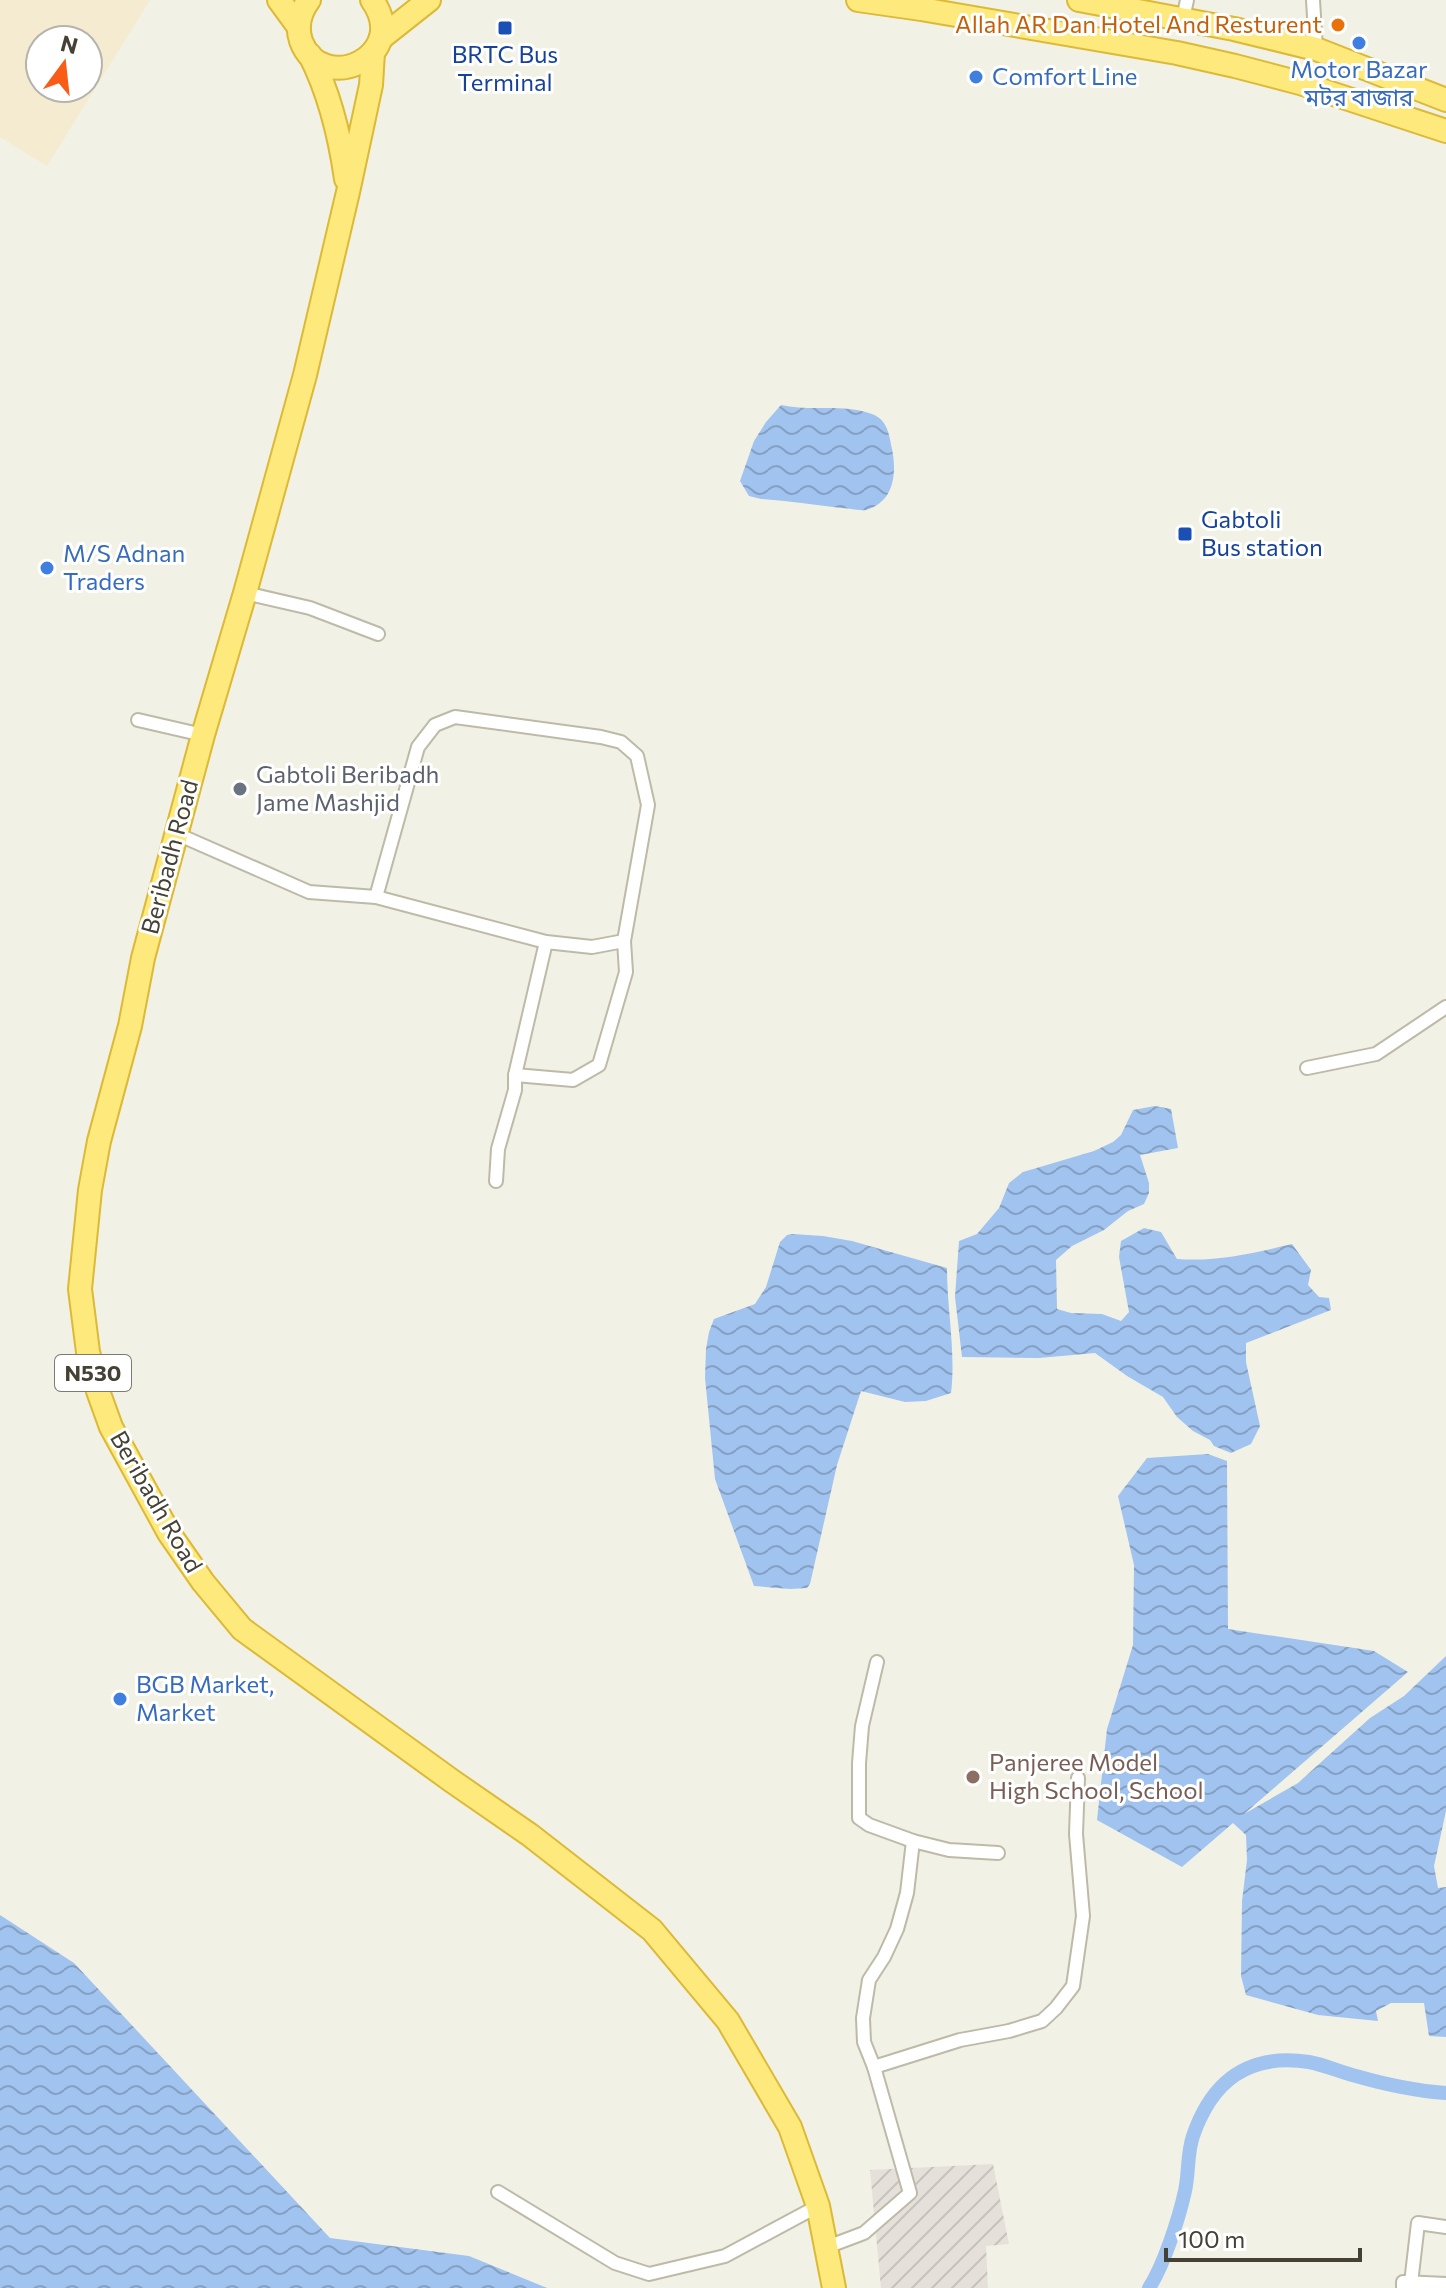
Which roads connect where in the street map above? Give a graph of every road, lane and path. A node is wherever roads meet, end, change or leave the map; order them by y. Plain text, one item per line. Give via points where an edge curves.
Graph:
1 (279, 0) edge
2 (309, 0) edge
3 (372, 0) edge
4 (429, 0) edge
5 (858, 0) edge
6 (1079, 0) edge
7 (1313, 0) edge
8 (1185, 9) edge
9 (298, 26) junction
10 (377, 45) junction
11 (1316, 49) junction
12 (310, 55) junction
13 (1446, 100) edge
14 (1446, 131) edge
15 (348, 192) junction
16 (245, 593) junction
17 (378, 634) dead end
18 (138, 720) dead end
19 (203, 735) junction
20 (177, 834) junction
21 (376, 897) junction
22 (624, 941) junction
23 (546, 942) junction
24 (1446, 1007) edge
25 (1307, 1068) dead end
26 (515, 1075) junction
27 (496, 1181) dead end
28 (877, 1662) dead end
29 (1078, 1778) dead end
30 (913, 1841) junction
31 (998, 1853) dead end
32 (874, 2067) junction
33 (498, 2192) dead end
34 (818, 2206) junction
35 (1446, 2227) edge
36 (827, 2247) junction
37 (1446, 2284) edge
38 (1407, 2286) edge
39 (834, 2288) edge

1 - 9 highway
2 - 9 highway
3 - 10 highway, Beribadh Road via 382,25
4 - 10 highway
5 - 14 highway via 1177,53 1300,83
6 - 8 highway
7 - 11 street
8 - 11 highway via 1234,29
9 - 12 highway
10 - 12 highway via 363,62 350,67 335,68
10 - 15 highway, Beribadh Road
11 - 13 highway
12 - 15 highway via 332,113
15 - 16 highway, Beribadh Road / N530
16 - 17 street via 310,608
16 - 19 highway, Beribadh Road / N530
18 - 19 street
19 - 20 highway, Beribadh Road / N530
20 - 21 street via 309,892
20 - 34 highway, Beribadh Road / N530 via 99,1141 84,1237 83,1323 111,1427 169,1533 242,1629 530,1835 652,1930 728,2021 790,2127
21 - 22 street via 418,747 435,725 455,717 601,737 621,742 637,756 648,805
21 - 23 street
22 - 23 street via 592,947
22 - 26 street via 626,972 599,1065 573,1080
23 - 26 street
24 - 25 street via 1376,1054
26 - 27 street
28 - 30 street via 862,1726 859,1818
29 - 32 street via 1076,1834 1083,1916 1073,1986 1042,2021
30 - 31 street
30 - 32 street via 897,1929 869,1980 864,2042
32 - 36 street via 910,2193 864,2233
33 - 34 street via 615,2263 649,2274 725,2256
34 - 36 highway, Beribadh Road / N530
35 - 38 street via 1418,2223
36 - 39 highway, Beribadh Road / N530
37 - 38 street

